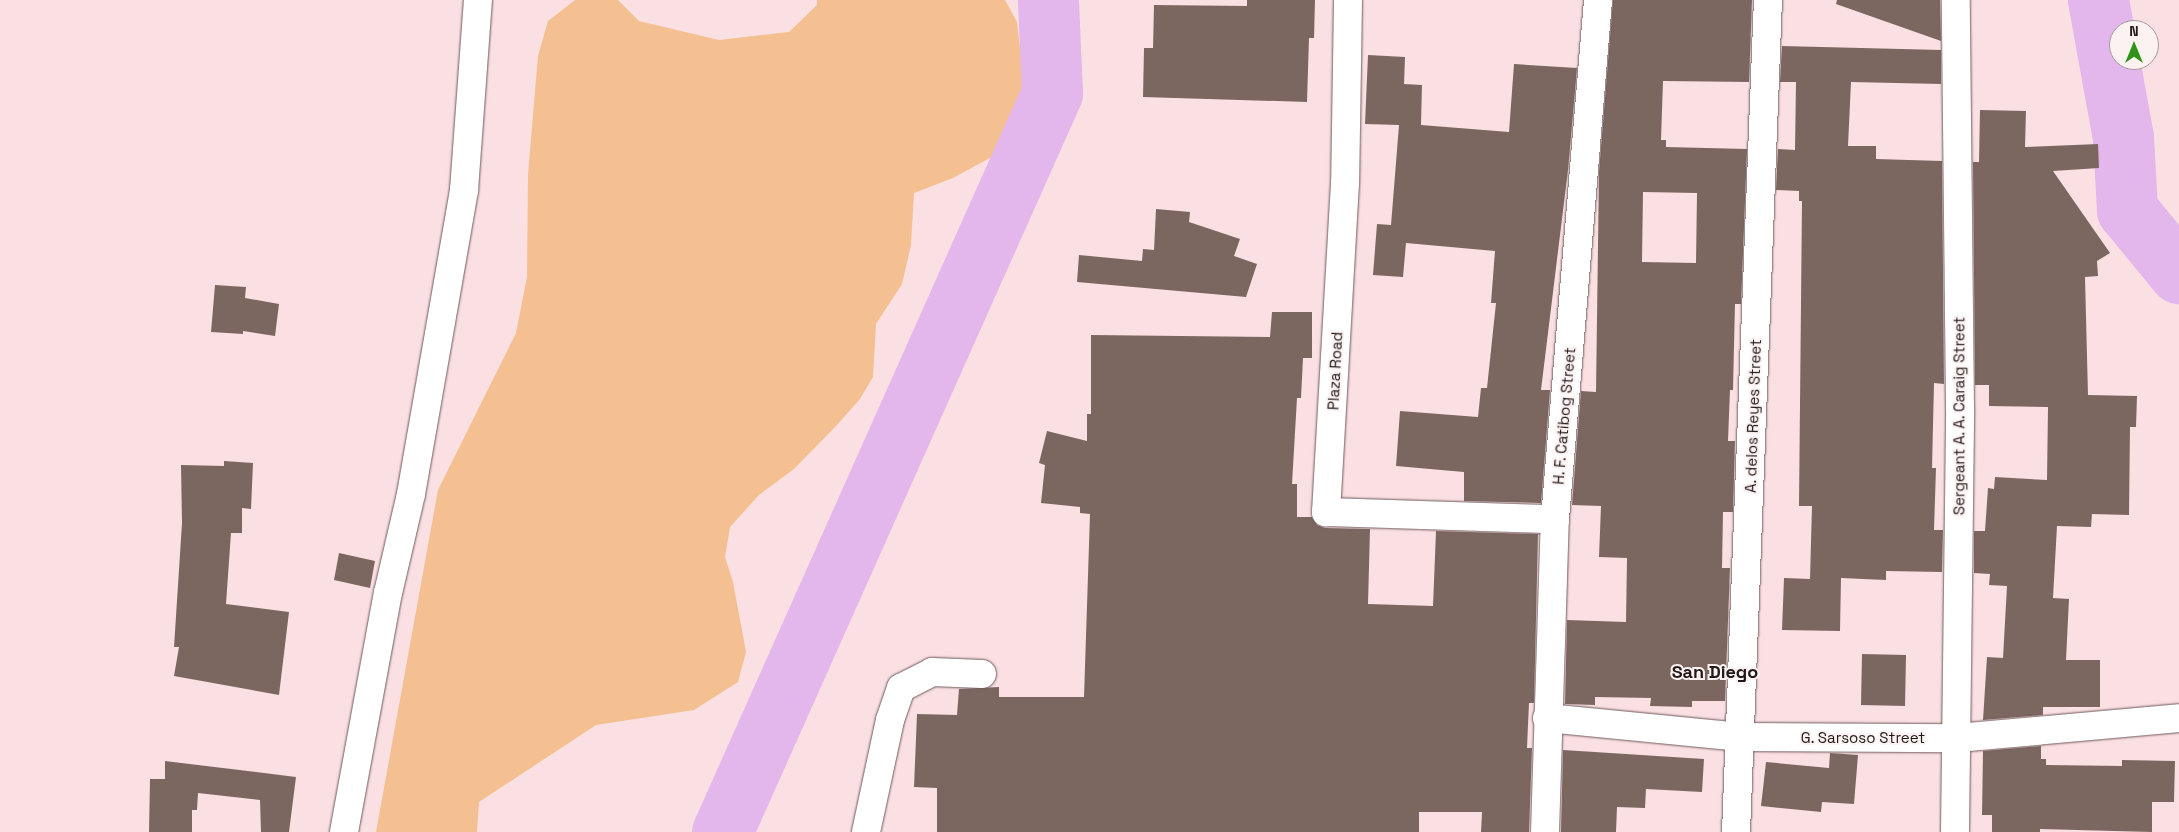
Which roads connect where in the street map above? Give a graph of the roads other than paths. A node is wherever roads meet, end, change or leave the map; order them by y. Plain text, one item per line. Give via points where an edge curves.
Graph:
1 (478, 0) edge
2 (1348, 0) edge
3 (1598, 0) edge
4 (1768, 0) edge
5 (1956, 0) edge
6 (1555, 519) junction
7 (982, 674) dead end
8 (1548, 718) junction
9 (2179, 718) edge
10 (1741, 737) junction
11 (1957, 738) junction
12 (344, 832) edge
13 (866, 832) edge
14 (1545, 832) edge
15 (1736, 832) edge
16 (1955, 832) edge

1 - 12 street via 464,190 411,494 388,593
2 - 6 street, Plaza Road via 1345,183 1326,512
3 - 6 street, H. F. Catibog Street
4 - 10 street, A. delos Reyes Street
5 - 11 street, Sergeant A. A. Caraig Street via 1960,408
6 - 8 street, H. F. Catibog Street
7 - 13 street via 932,672 901,688 890,720
8 - 10 street, G. Sarsoso Street
8 - 14 street, H. F. Catibog Street
9 - 11 street, G. Sarsoso Street
10 - 11 street, G. Sarsoso Street
10 - 15 street, A. delos Reyes Street
11 - 16 street, Sergeant A. A. Caraig Street

